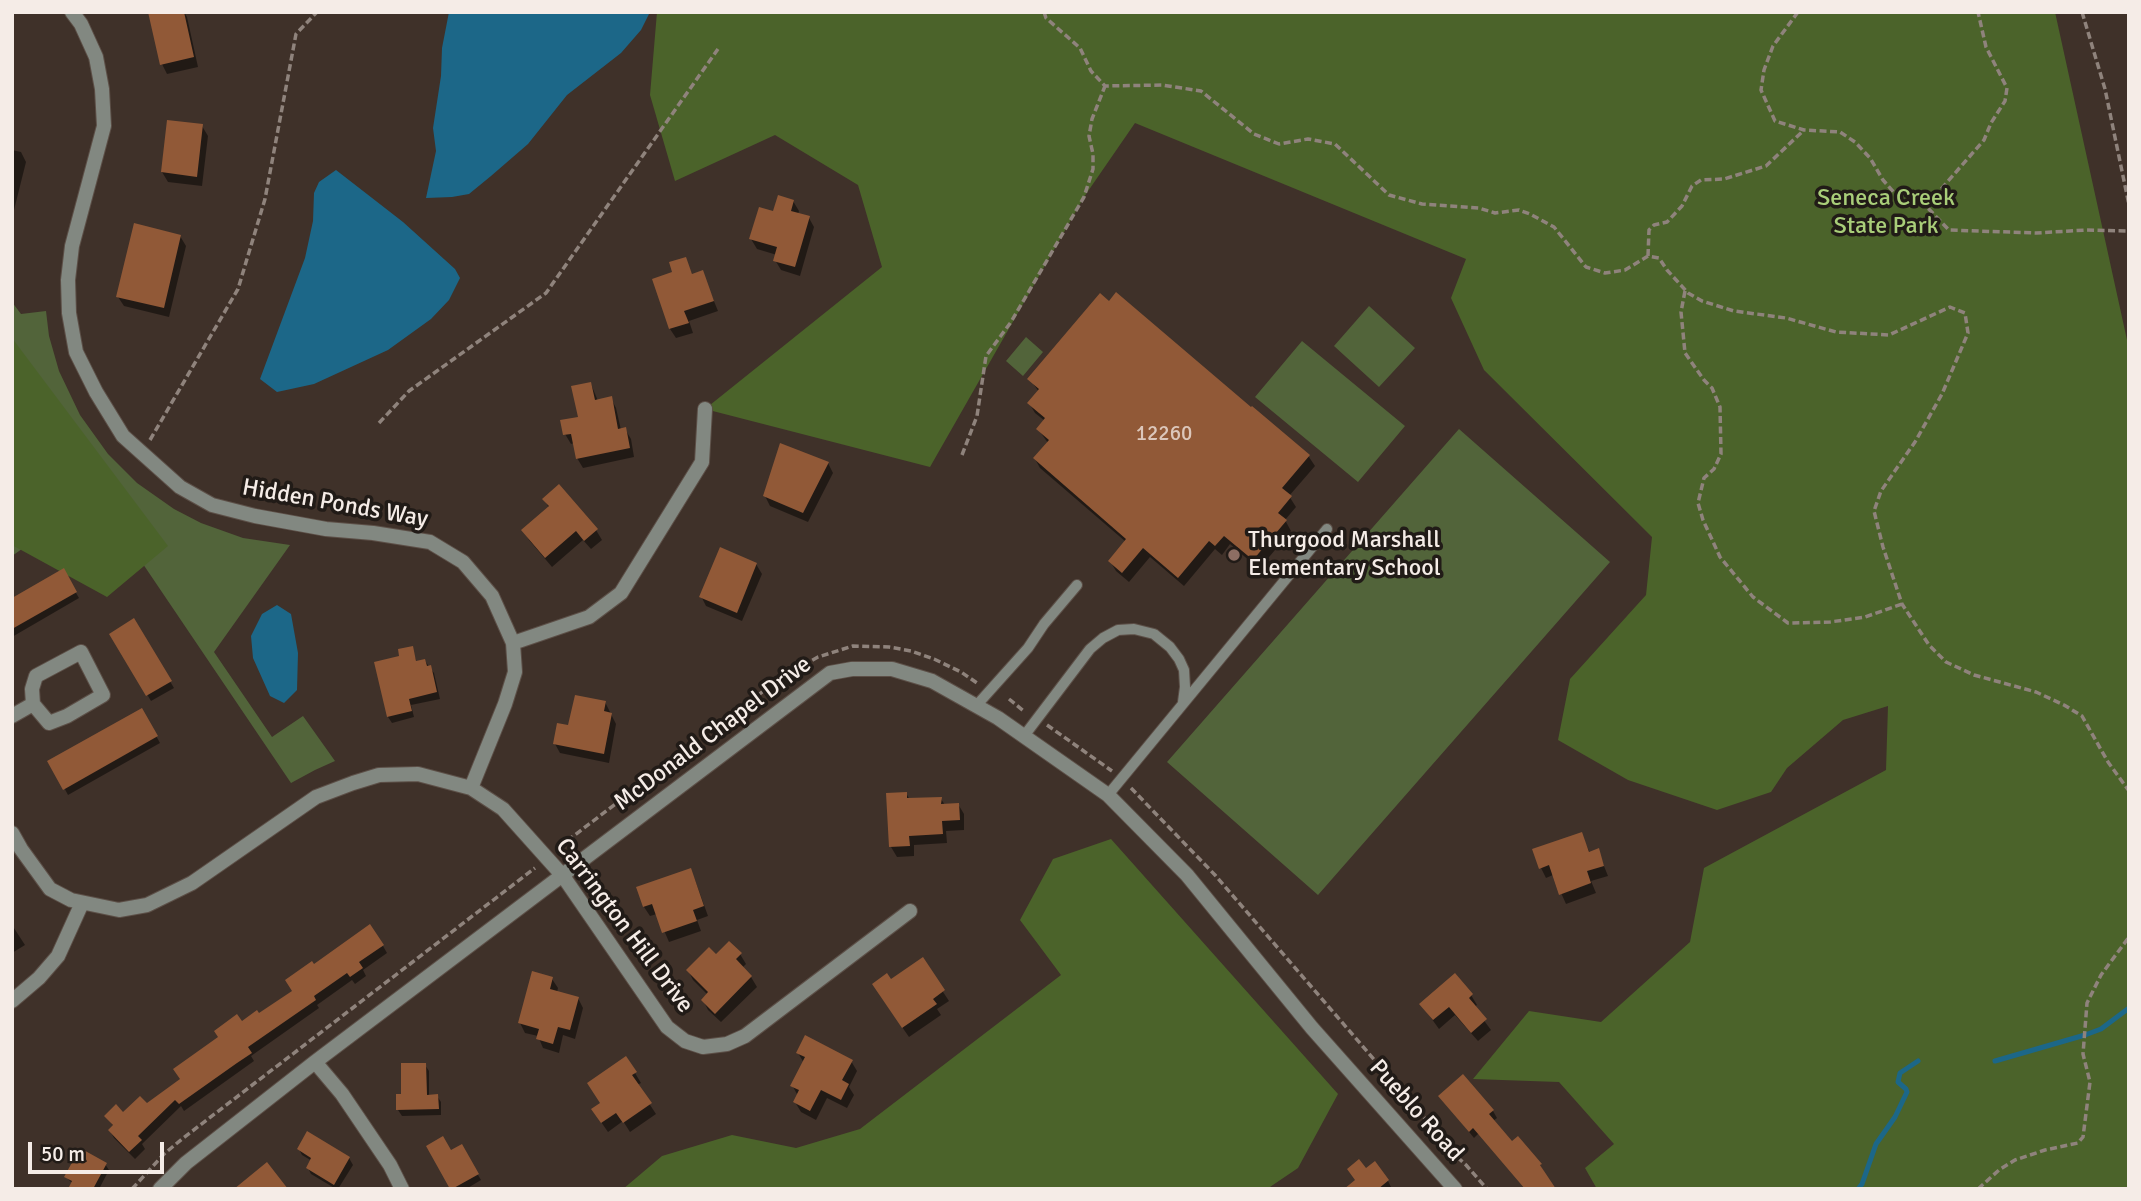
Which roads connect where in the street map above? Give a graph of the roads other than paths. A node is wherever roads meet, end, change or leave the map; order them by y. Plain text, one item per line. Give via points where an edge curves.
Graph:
1 (72, 12) edge
2 (705, 409) dead end
3 (1327, 529) dead end
4 (1077, 585) dead end
5 (513, 643) junction
6 (33, 704) junction
7 (1182, 705) junction
8 (976, 706) junction
9 (12, 716) edge
10 (1024, 736) junction
11 (471, 788) junction
12 (1108, 795) junction
13 (12, 833) edge
14 (563, 876) junction
15 (82, 903) junction
16 (910, 911) dead end
17 (12, 1001) edge
18 (315, 1062) junction
19 (1343, 1063) joint
20 (1453, 1188) edge
21 (160, 1189) edge
22 (402, 1189) edge

1 - 5 street, Hidden Ponds Way via 96,57 104,127 72,246 69,313 76,352 122,436 180,487 212,505 326,529 430,542 463,562 492,596
2 - 5 street via 702,462 621,593 589,617
3 - 7 lane
4 - 8 lane
5 - 11 street, Hidden Ponds Way via 515,672
6 - 6 street via 49,723 103,695 81,652 36,676
6 - 9 street
7 - 10 lane via 1184,670 1170,647 1154,634 1118,630 1090,649
7 - 12 lane
8 - 10 street, McDonald Chapel Drive
8 - 14 street, McDonald Chapel Drive via 932,681 892,669 830,673
10 - 12 street, McDonald Chapel Drive
11 - 14 street, Carrington Hill Drive via 503,809
11 - 15 street, Carrington Hill Drive via 418,775 379,775 316,797 192,883 147,905 120,910
12 - 19 street, McDonald Chapel Drive via 1187,875
13 - 15 street, Carrington Hill Drive via 50,889
14 - 16 street, Carrington Hill Drive via 667,1027 685,1041 703,1046 727,1044 745,1036
14 - 18 street, McDonald Chapel Drive
15 - 17 street via 58,956
18 - 21 street, McDonald Chapel Drive via 186,1163
18 - 22 street via 342,1094
19 - 20 street, Pueblo Road

